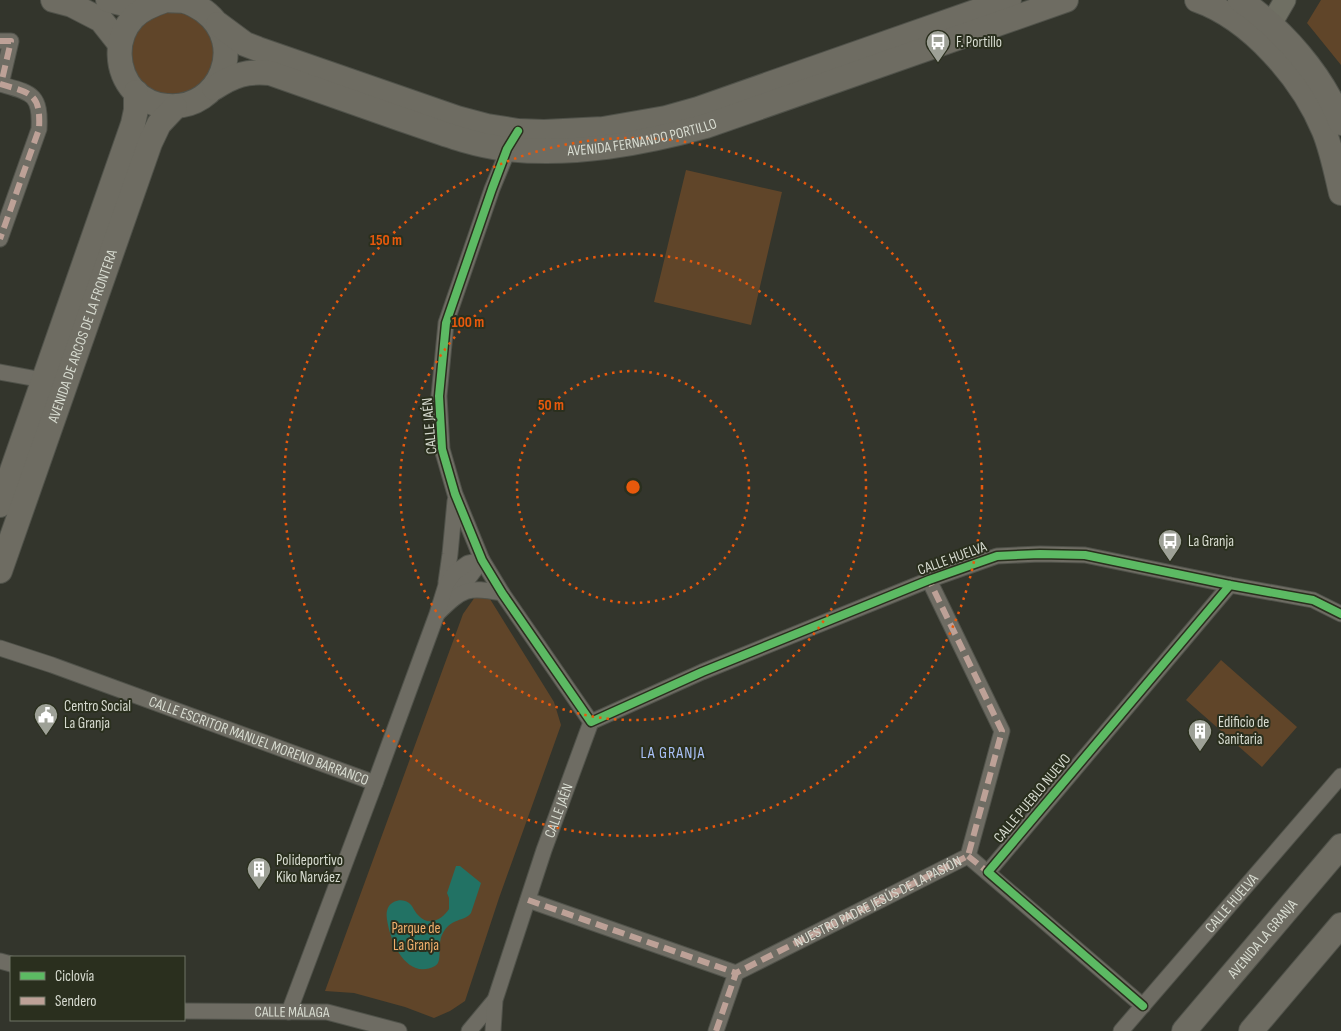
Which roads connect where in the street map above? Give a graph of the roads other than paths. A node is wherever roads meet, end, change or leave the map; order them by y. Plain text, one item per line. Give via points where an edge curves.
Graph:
1 (53, 0) edge
2 (108, 0) edge
3 (1009, 0) edge
4 (1066, 0) edge
5 (1196, 0) edge
6 (1240, 0) edge
7 (1285, 0) edge
8 (161, 2) edge
9 (214, 14) edge
10 (1271, 24) junction
11 (0, 41) edge
12 (120, 44) junction
13 (1, 84) edge
14 (214, 88) junction
15 (136, 92) junction
16 (175, 107) junction
17 (1341, 123) edge
18 (512, 140) junction
19 (1341, 193) edge
20 (0, 239) edge
21 (0, 372) edge
22 (43, 380) junction
23 (455, 494) junction
24 (0, 505) edge
25 (482, 560) junction
26 (0, 571) edge
27 (929, 580) junction
28 (1230, 585) junction
29 (452, 589) junction
30 (502, 593) junction
31 (1341, 614) edge
32 (0, 648) edge
33 (592, 722) junction
34 (1341, 776) edge
35 (375, 783) junction
36 (1341, 846) edge
37 (968, 856) junction
38 (988, 872) junction
39 (528, 900) junction
40 (1341, 925) edge
41 (736, 973) junction
42 (495, 1000) junction
43 (1143, 1006) junction
44 (185, 1011) edge
45 (289, 1012) junction
46 (398, 1031) edge
47 (469, 1031) edge
48 (493, 1031) edge
49 (716, 1031) edge
50 (1121, 1031) edge
51 (1184, 1031) edge
52 (1251, 1031) edge

1 - 12 main road via 72,5 101,20
2 - 8 main road via 125,4
3 - 18 main road, AVENIDA FERNANDO PORTILLO via 666,118 603,129 544,132
4 - 18 main road, AVENIDA FERNANDO PORTILLO via 668,137 585,149 546,150
5 - 19 main road via 1245,26 1287,71 1324,131
6 - 10 main road
7 - 10 street
8 - 9 main road via 185,1
8 - 12 main road via 133,18
9 - 14 main road via 226,50 222,75
9 - 18 main road, AVENIDA FERNANDO PORTILLO via 245,44 487,126
10 - 17 main road via 1314,75
11 - 13 street via 11,42
12 - 15 main road via 120,65
13 - 20 street via 25,91 35,99 40,113 39,129
14 - 16 main road via 190,104
14 - 18 main road, AVENIDA FERNANDO PORTILLO via 231,77 253,71 270,73 456,138
15 - 16 main road via 150,102
15 - 22 main road, AVENIDA DE ARCOS DE LA FRONTERA via 133,124
16 - 26 main road, AVENIDA DE ARCOS DE LA FRONTERA via 159,124 150,143
18 - 23 street, CALLE JAÉN via 446,323 439,396 442,449
21 - 22 street
22 - 24 main road, AVENIDA DE ARCOS DE LA FRONTERA
23 - 25 street, CALLE JAÉN
23 - 29 street via 450,554
25 - 29 street
25 - 30 street, CALLE JAÉN
27 - 28 street, CALLE HUELVA via 997,556 1040,554 1085,555
27 - 33 street, CALLE HUELVA via 702,672
27 - 37 street, NUESTRO PADRE JESÚS DE LA PASIÓN via 1002,731
28 - 31 street, CALLE HUELVA via 1313,600
28 - 38 street, CALLE PUEBLO NUEVO
29 - 30 street
29 - 35 street via 437,614
30 - 33 street, CALLE JAÉN
32 - 35 street, CALLE ESCRITOR MANUEL MORENO BARRANCO
33 - 39 street, CALLE JAÉN
34 - 43 street, CALLE HUELVA
35 - 45 street
36 - 51 main road, AVENIDA LA GRANJA
37 - 38 street
37 - 41 street, NUESTRO PADRE JESÚS DE LA PASIÓN
38 - 43 street
39 - 41 street
39 - 42 street, CALLE JAÉN
40 - 52 main road
41 - 49 street
42 - 47 street, CALLE JAÉN
42 - 48 street, CALLE JAÉN
43 - 50 street, CALLE HUELVA
44 - 45 street, CALLE MÁLAGA
45 - 46 street, CALLE MÁLAGA via 327,1012

